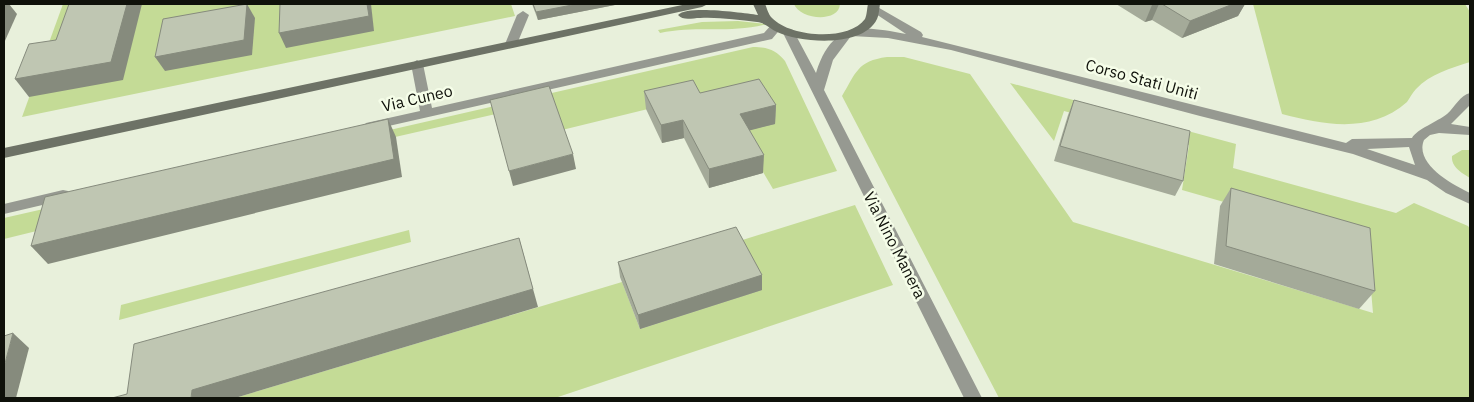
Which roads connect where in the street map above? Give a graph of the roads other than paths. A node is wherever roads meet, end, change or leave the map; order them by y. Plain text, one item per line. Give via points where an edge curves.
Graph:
1 (702, 4) edge
2 (759, 4) edge
3 (874, 6) edge
4 (523, 15) dead end
5 (640, 17) junction
6 (771, 23) junction
7 (789, 33) junction
8 (849, 34) junction
9 (511, 44) junction
10 (952, 47) junction
11 (417, 64) junction
12 (818, 90) junction
13 (1470, 97) edge
14 (1470, 111) edge
15 (427, 114) junction
16 (359, 129) edge
17 (1435, 130) junction
18 (1470, 131) edge
19 (1324, 142) junction
20 (1416, 142) junction
21 (4, 153) edge
22 (1434, 178) junction
23 (80, 192) edge
24 (1470, 199) edge
25 (4, 209) edge
26 (973, 398) edge

1 - 5 main road, Via Cuneo
2 - 6 main road
3 - 8 main road via 872,17 864,26
3 - 10 street, Corso Stati Uniti via 902,28
4 - 9 street
5 - 6 main road, Via Cuneo via 708,14
5 - 9 main road, Via Cuneo
6 - 7 main road, Via Cuneo
6 - 15 street, Via Cuneo via 768,36
7 - 8 main road, Via Cuneo via 820,38
7 - 12 street, Via Nino Manera
8 - 10 street, Corso Stati Uniti via 888,34
8 - 12 street via 833,47 823,66
9 - 11 main road, Via Cuneo
10 - 19 street, Corso Stati Uniti
11 - 15 street
11 - 21 main road, Via Cuneo
12 - 26 street, Via Nino Manera
13 - 14 street
13 - 17 street, Corso Stati Uniti
15 - 16 street, Via Cuneo
17 - 18 street
17 - 20 street, Corso Stati Uniti via 1423,134
19 - 20 street, Corso Stati Uniti
19 - 22 street, Corso Stati Uniti
20 - 22 street, Corso Stati Uniti via 1415,152
22 - 24 street, Corso Stati Uniti
23 - 25 street

